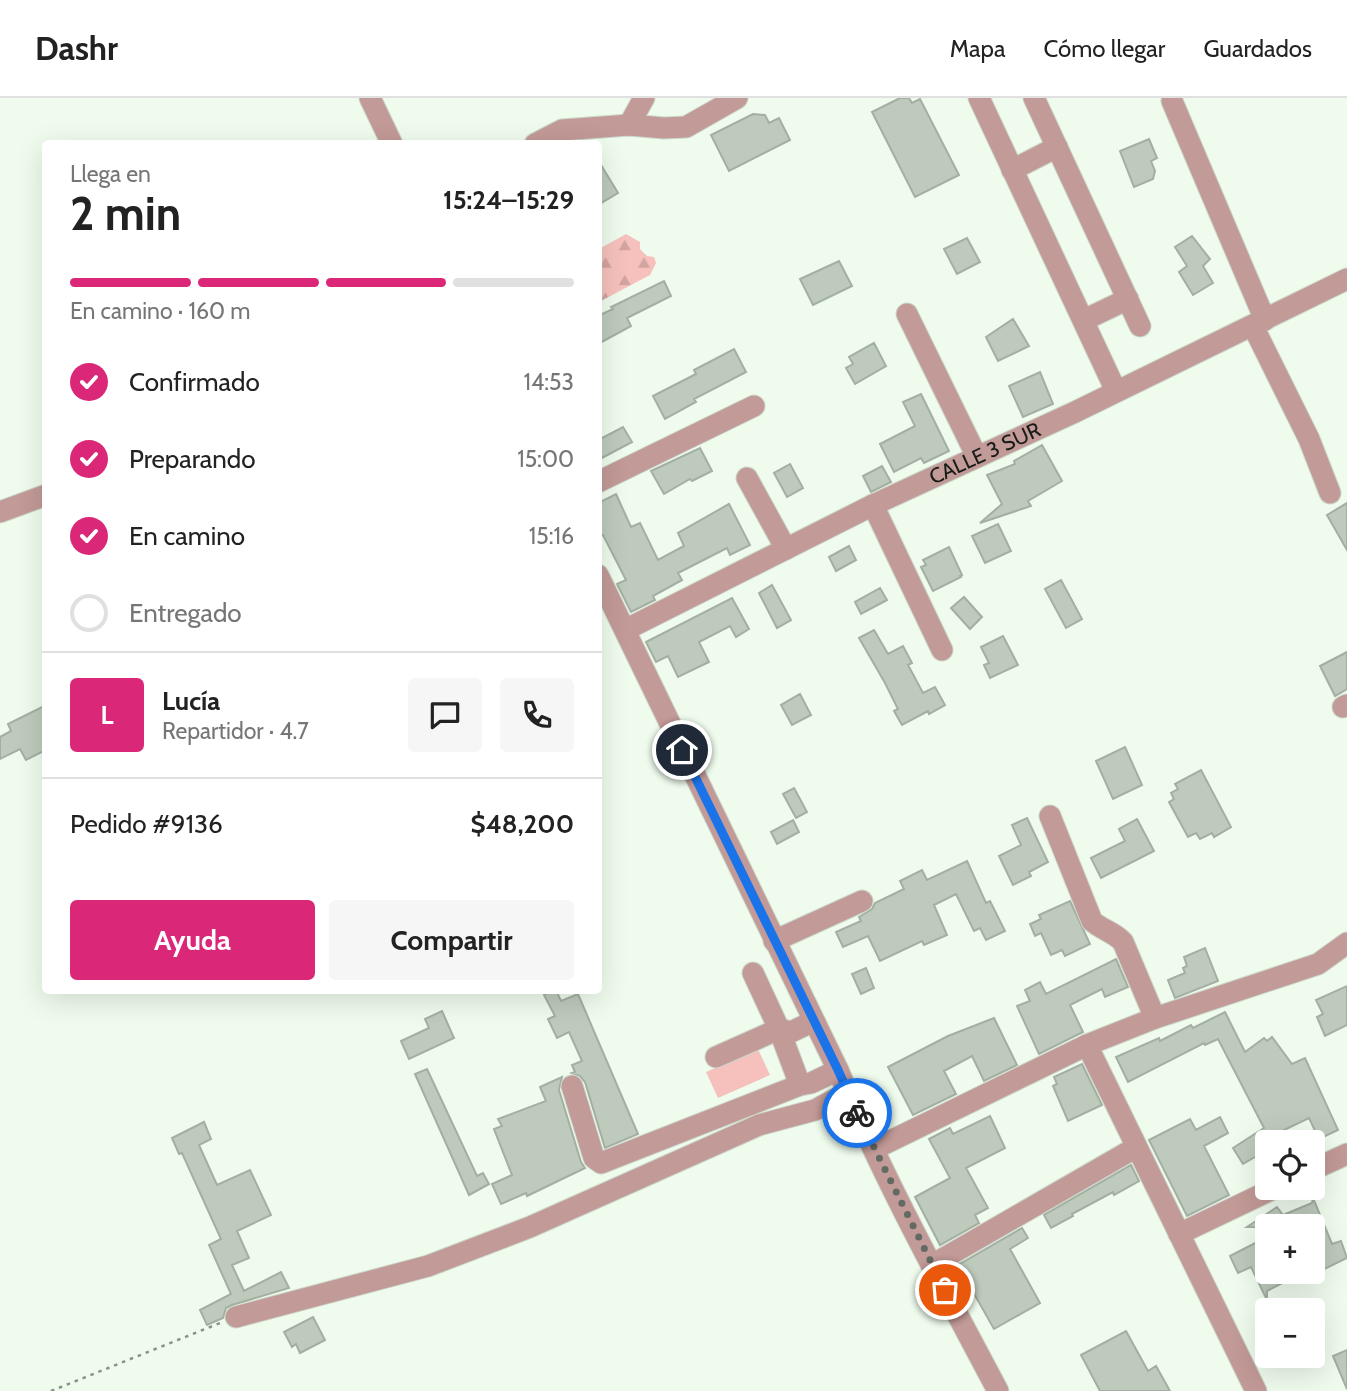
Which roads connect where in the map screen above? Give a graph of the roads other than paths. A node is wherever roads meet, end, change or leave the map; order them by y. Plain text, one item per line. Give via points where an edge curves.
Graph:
1 (370, 98) edge
2 (644, 98) edge
3 (737, 98) edge
4 (979, 98) edge
5 (1034, 98) edge
6 (1172, 101) dead end
7 (629, 125) junction
8 (390, 140) edge
9 (543, 140) edge
10 (1056, 147) junction
11 (1012, 170) junction
12 (1347, 279) edge
13 (1128, 299) junction
14 (907, 314) dead end
15 (1084, 320) junction
16 (1259, 323) junction
17 (1140, 326) dead end
18 (1116, 391) junction
19 (754, 406) dead end
20 (977, 457) junction
21 (747, 478) dead end
22 (602, 480) edge
23 (1330, 493) dead end
24 (42, 496) edge
25 (873, 505) junction
26 (0, 512) edge
27 (786, 549) junction
28 (602, 583) edge
29 (625, 630) junction
30 (942, 650) dead end
31 (1050, 816) dead end
32 (862, 901) dead end
33 (774, 941) junction
34 (1347, 943) edge
35 (753, 973) dead end
36 (1156, 1018) junction
37 (814, 1021) junction
38 (779, 1029) junction
39 (1087, 1045) junction
40 (716, 1056) dead end
41 (838, 1070) junction
42 (800, 1085) junction
43 (572, 1086) dead end
44 (848, 1092) junction
45 (1135, 1148) junction
46 (874, 1149) junction
47 (1347, 1154) edge
48 (1325, 1164) edge
49 (1255, 1198) edge
50 (1179, 1234) junction
51 (932, 1265) junction
52 (236, 1317) road end
53 (996, 1390) edge
54 (1256, 1391) edge

1 - 8 street
2 - 7 street
3 - 7 street via 686,127
4 - 11 street
5 - 10 street
6 - 16 street
7 - 9 street via 562,130
10 - 11 street
10 - 13 street
11 - 15 street
12 - 16 street, CALLE 3 SUR
13 - 15 street
13 - 17 street
14 - 20 street
15 - 18 street
16 - 18 street, CALLE 3 SUR
16 - 23 street
18 - 20 street, CALLE 3 SUR
19 - 22 street
20 - 25 street, CALLE 3 SUR
21 - 27 street
24 - 26 street
25 - 27 street, CALLE 3 SUR
25 - 30 street
27 - 29 street, CALLE 3 SUR
28 - 29 street
29 - 33 street
31 - 36 street via 1092,921 1123,942
32 - 33 street
33 - 37 street
34 - 36 street via 1318,964
35 - 38 street
36 - 39 street
37 - 38 street via 791,1032
37 - 41 street
38 - 40 street
38 - 42 street
39 - 45 street
39 - 46 street
41 - 42 street
41 - 44 street
42 - 43 street via 601,1163 594,1158
44 - 46 street
44 - 52 street via 815,1110 759,1125 530,1227 428,1266
45 - 50 street
45 - 51 street
46 - 51 street
47 - 48 street
49 - 50 street
50 - 54 street
51 - 53 street

